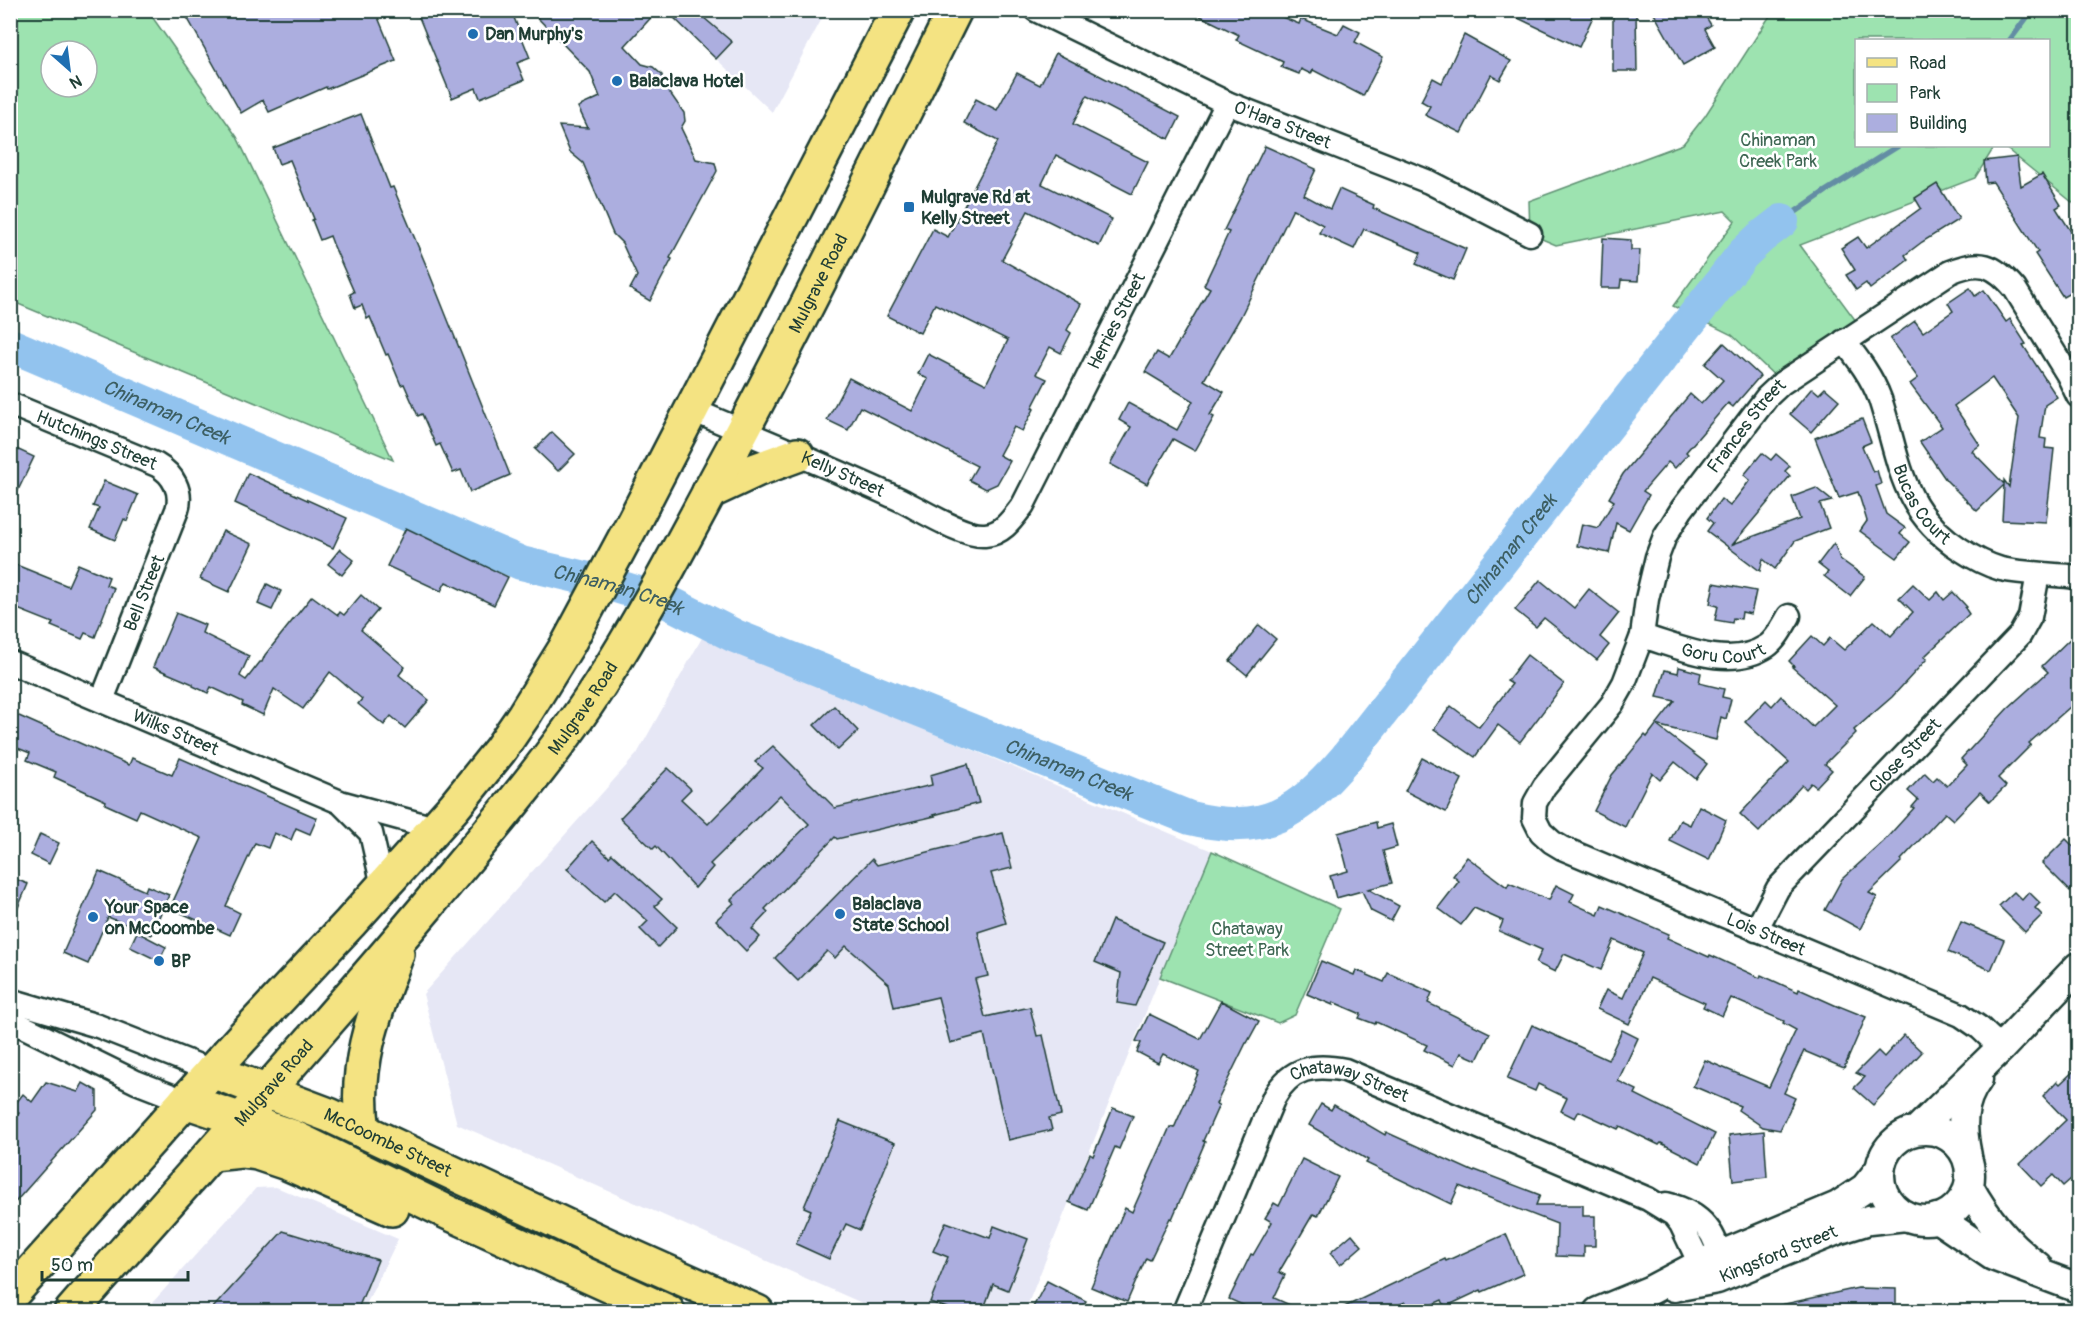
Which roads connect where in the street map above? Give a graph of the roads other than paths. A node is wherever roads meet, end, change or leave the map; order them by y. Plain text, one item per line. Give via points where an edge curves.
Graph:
1 (898, 10) edge
2 (955, 10) edge
3 (1036, 10) edge
4 (1227, 102) junction
5 (1530, 234) dead end
6 (1844, 340) junction
7 (2079, 396) edge
8 (10, 404) edge
9 (690, 409) junction
10 (742, 431) junction
11 (797, 455) junction
12 (176, 486) joint
13 (709, 492) junction
14 (996, 534) joint
15 (2038, 574) junction
16 (2079, 576) edge
17 (1789, 616) dead end
18 (1642, 636) junction
19 (10, 662) edge
20 (102, 700) junction
21 (340, 802) junction
22 (1534, 818) joint
23 (435, 828) junction
24 (383, 886) junction
25 (406, 930) junction
26 (1756, 930) junction
27 (2079, 967) edge
28 (10, 1000) edge
29 (10, 1020) edge
30 (2001, 1048) junction
31 (212, 1071) junction
32 (268, 1092) junction
33 (185, 1101) junction
34 (242, 1120) junction
35 (1917, 1130) junction
36 (363, 1131) junction
37 (212, 1154) junction
38 (1967, 1156) junction
39 (1880, 1169) junction
40 (1969, 1187) junction
41 (449, 1213) junction
42 (1906, 1216) junction
43 (1937, 1218) junction
44 (1712, 1266) junction
45 (2066, 1283) edge
46 (10, 1296) edge
47 (71, 1311) edge
48 (665, 1311) edge
49 (757, 1311) edge
50 (1184, 1311) edge
51 (1598, 1311) edge

1 - 9 main road
2 - 10 main road, Mulgrave Road
3 - 4 street, O'Hara Street
4 - 5 street, O'Hara Street via 1429,182
4 - 14 street, Herries Street via 1023,505
6 - 7 street, Frances Street via 1950,272 1980,264 1993,268 2014,289
6 - 15 street, Bucas Court via 1880,398 1904,481 1928,523 1970,555 1999,568
6 - 18 street, Frances Street via 1767,397 1682,508 1657,557
8 - 12 street, Hutchings Street via 157,465
9 - 10 street, Kelly Street
9 - 23 main road via 568,645 524,715
10 - 11 street, Kelly Street
10 - 13 main road, Mulgrave Road
11 - 13 main road
11 - 14 street, Kelly Street via 969,533
12 - 20 street, Bell Street via 177,510
13 - 25 main road, Mulgrave Road via 598,688 555,749
15 - 16 street, Bucas Court
15 - 26 street, Close Street via 2030,617 2020,635 1778,888
17 - 18 street, Goru Court via 1768,645 1750,654 1731,657 1710,656
18 - 22 street, Frances Street via 1612,704 1544,787 1535,803
19 - 20 street, Wilks Street
20 - 21 street, Wilks Street
21 - 23 street, Wilks Street
21 - 24 street, Wilks Street via 370,833
22 - 26 street, Lois Street via 1541,832 1562,848
23 - 24 main road
24 - 31 main road
25 - 32 main road, Mulgrave Road
25 - 36 main road via 365,1048 359,1101
26 - 30 street, Lois Street via 1960,1015
27 - 30 street
28 - 31 street, McCoombe Street via 98,1026
29 - 33 street, McCoombe Street via 136,1082
30 - 35 street
30 - 38 street via 1973,1086 1965,1104 1962,1129
31 - 32 main road, McCoombe Street
31 - 33 main road
32 - 34 main road, Mulgrave Road
32 - 36 main road, McCoombe Street
33 - 34 main road, McCoombe Street
33 - 46 main road
34 - 37 main road, Mulgrave Road
34 - 41 main road, McCoombe Street via 293,1137
35 - 38 street via 1946,1134
35 - 39 street via 1892,1143
36 - 49 main road, McCoombe Street
37 - 41 main road via 257,1153 407,1215
37 - 47 main road, Mulgrave Road
38 - 40 street
39 - 42 street via 1886,1197
39 - 44 street, Kingsford Street via 1865,1188 1846,1201
40 - 43 street via 1951,1212
40 - 45 street via 1994,1226 2023,1256
41 - 48 main road, McCoombe Street
42 - 43 street via 1921,1220
42 - 44 street, Kingsford Street via 1875,1219
43 - 45 street via 1993,1256
44 - 50 street, Chataway Street via 1674,1215 1648,1199 1346,1070 1325,1067 1294,1074 1274,1097
44 - 51 street, Kingsford Street

